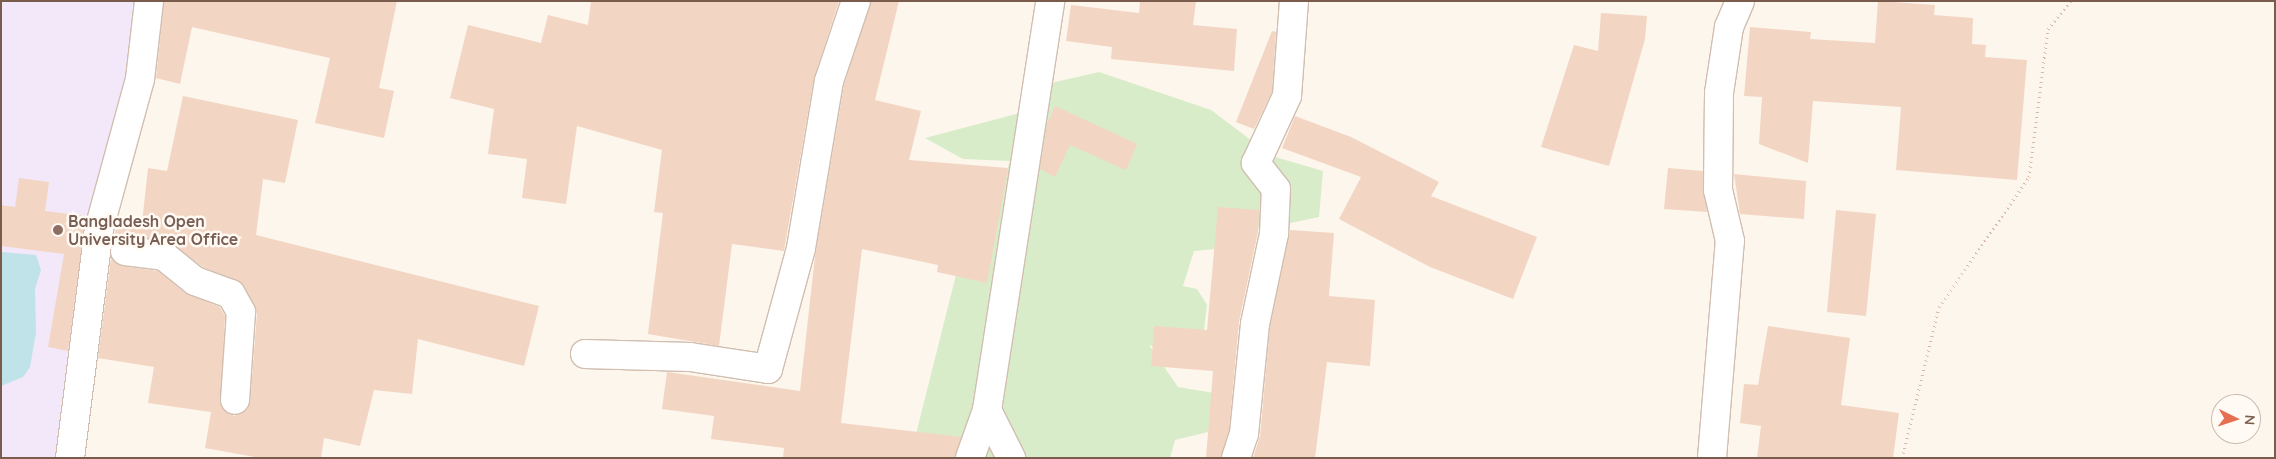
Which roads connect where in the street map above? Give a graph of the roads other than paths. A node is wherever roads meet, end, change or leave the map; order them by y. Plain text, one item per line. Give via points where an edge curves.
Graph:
1 (149, 1) edge
2 (856, 1) edge
3 (1050, 1) edge
4 (1294, 1) edge
5 (1740, 1) edge
6 (125, 251) dead end
7 (585, 354) dead end
8 (235, 400) dead end
9 (987, 410) junction
10 (70, 458) edge
11 (970, 458) edge
12 (1011, 458) edge
13 (1236, 458) edge
14 (1712, 458) edge

1 - 10 street via 140,79 99,229
2 - 7 street via 829,81 801,248 768,369 690,357
3 - 9 street
4 - 13 street via 1286,96 1256,162 1276,189 1274,234 1255,324 1244,434
5 - 14 street via 1729,27 1719,92 1718,190 1730,241
6 - 8 street via 164,256 195,281 231,294 241,312
9 - 11 street
9 - 12 street

